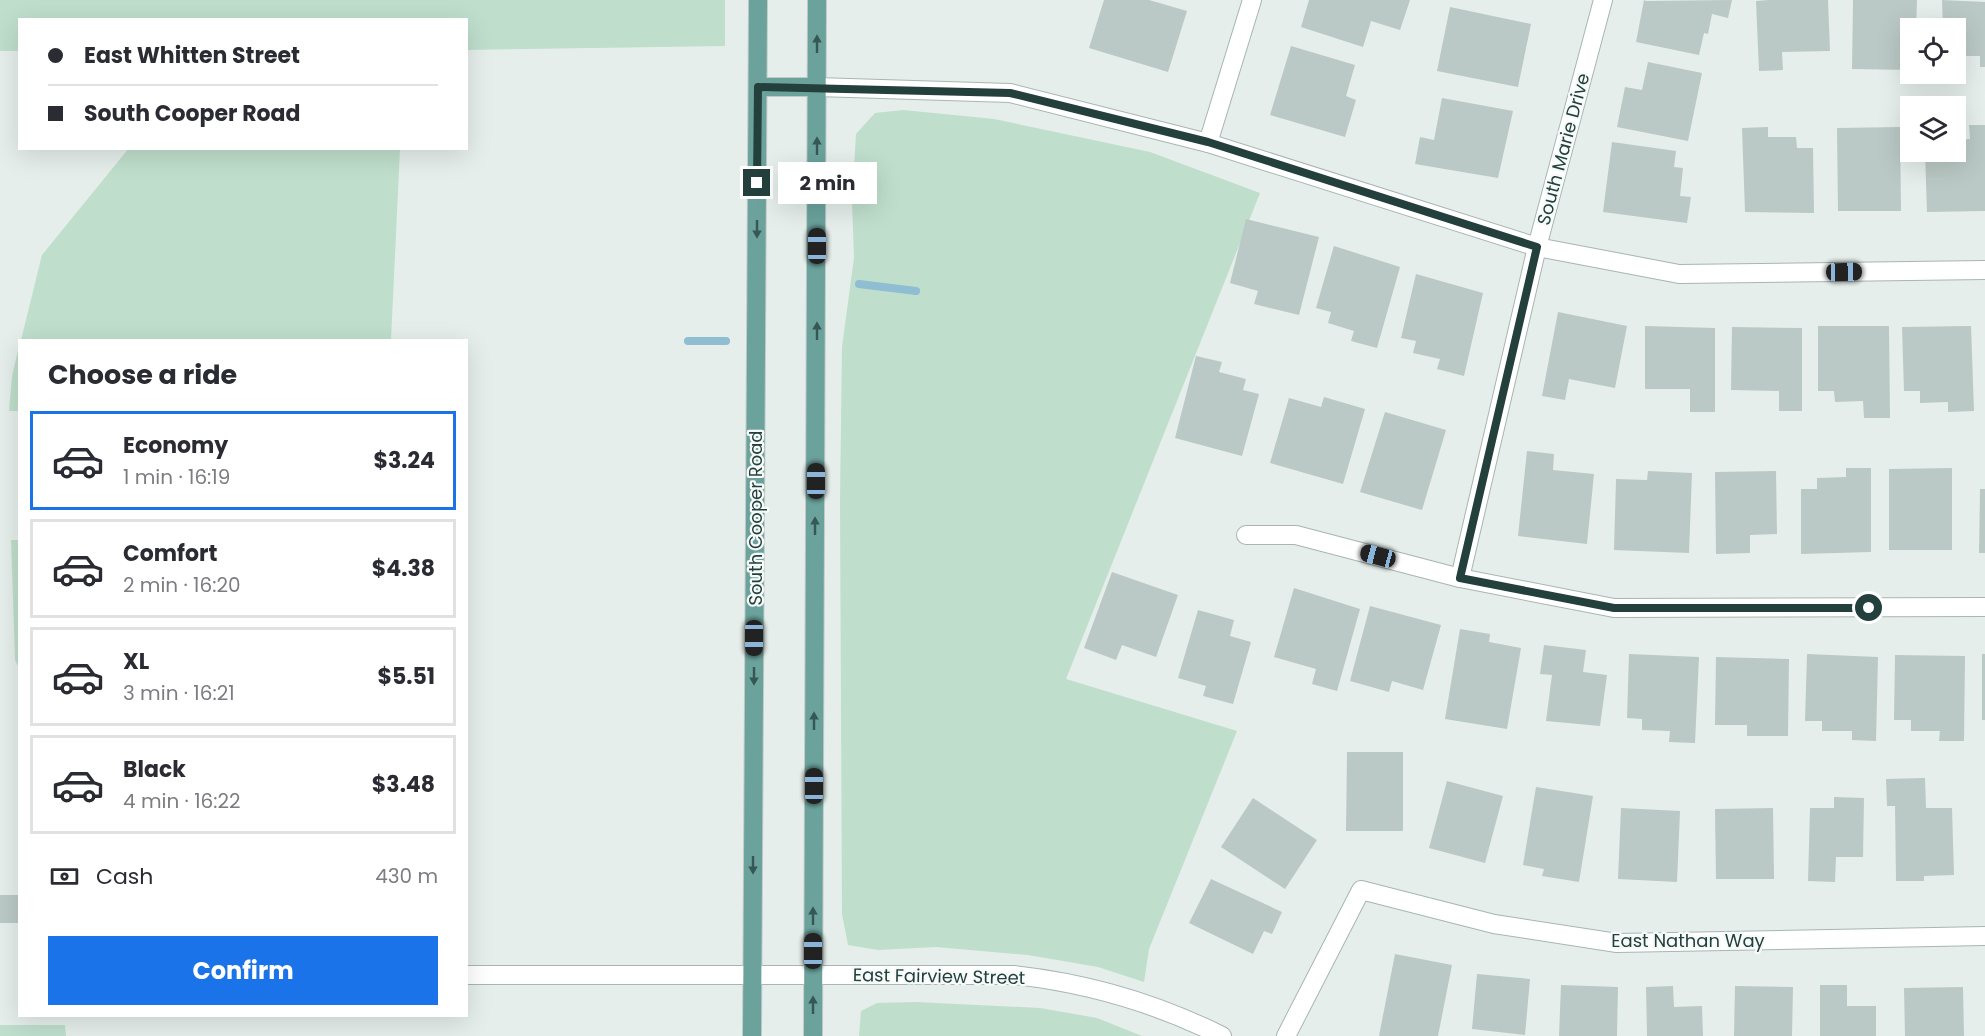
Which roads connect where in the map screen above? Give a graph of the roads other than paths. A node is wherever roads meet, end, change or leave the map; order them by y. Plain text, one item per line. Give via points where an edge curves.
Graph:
1 (758, 0) edge
2 (817, 0) edge
3 (1252, 0) edge
4 (1603, 0) edge
5 (758, 87) junction
6 (817, 87) junction
7 (1208, 142) junction
8 (1537, 247) junction
9 (1985, 270) edge
10 (1246, 535) dead end
11 (1460, 578) junction
12 (1985, 607) edge
13 (1985, 936) edge
14 (752, 974) junction
15 (813, 974) junction
16 (468, 975) edge
17 (752, 1036) edge
18 (813, 1036) edge
19 (1222, 1036) edge
20 (1286, 1036) edge

1 - 5 main road, South Cooper Road
6 -> 2 main road
3 - 7 street
4 - 8 street, South Marie Drive
5 - 6 main road
5 -> 14 main road, South Cooper Road
6 - 7 street via 1010,93
15 -> 6 main road
7 - 8 street
8 - 9 street via 1679,274
8 - 11 street, South Marie Drive
10 - 11 street via 1296,535
11 - 12 street via 1614,608
13 - 20 street, East Nathan Way via 1617,943 1494,924 1361,890
14 - 15 street, East Fairview Street
14 - 16 street, East Fairview Street
14 - 17 main road, South Cooper Road
18 -> 15 main road
15 - 19 street, East Fairview Street via 1014,975 1052,979 1176,1013

